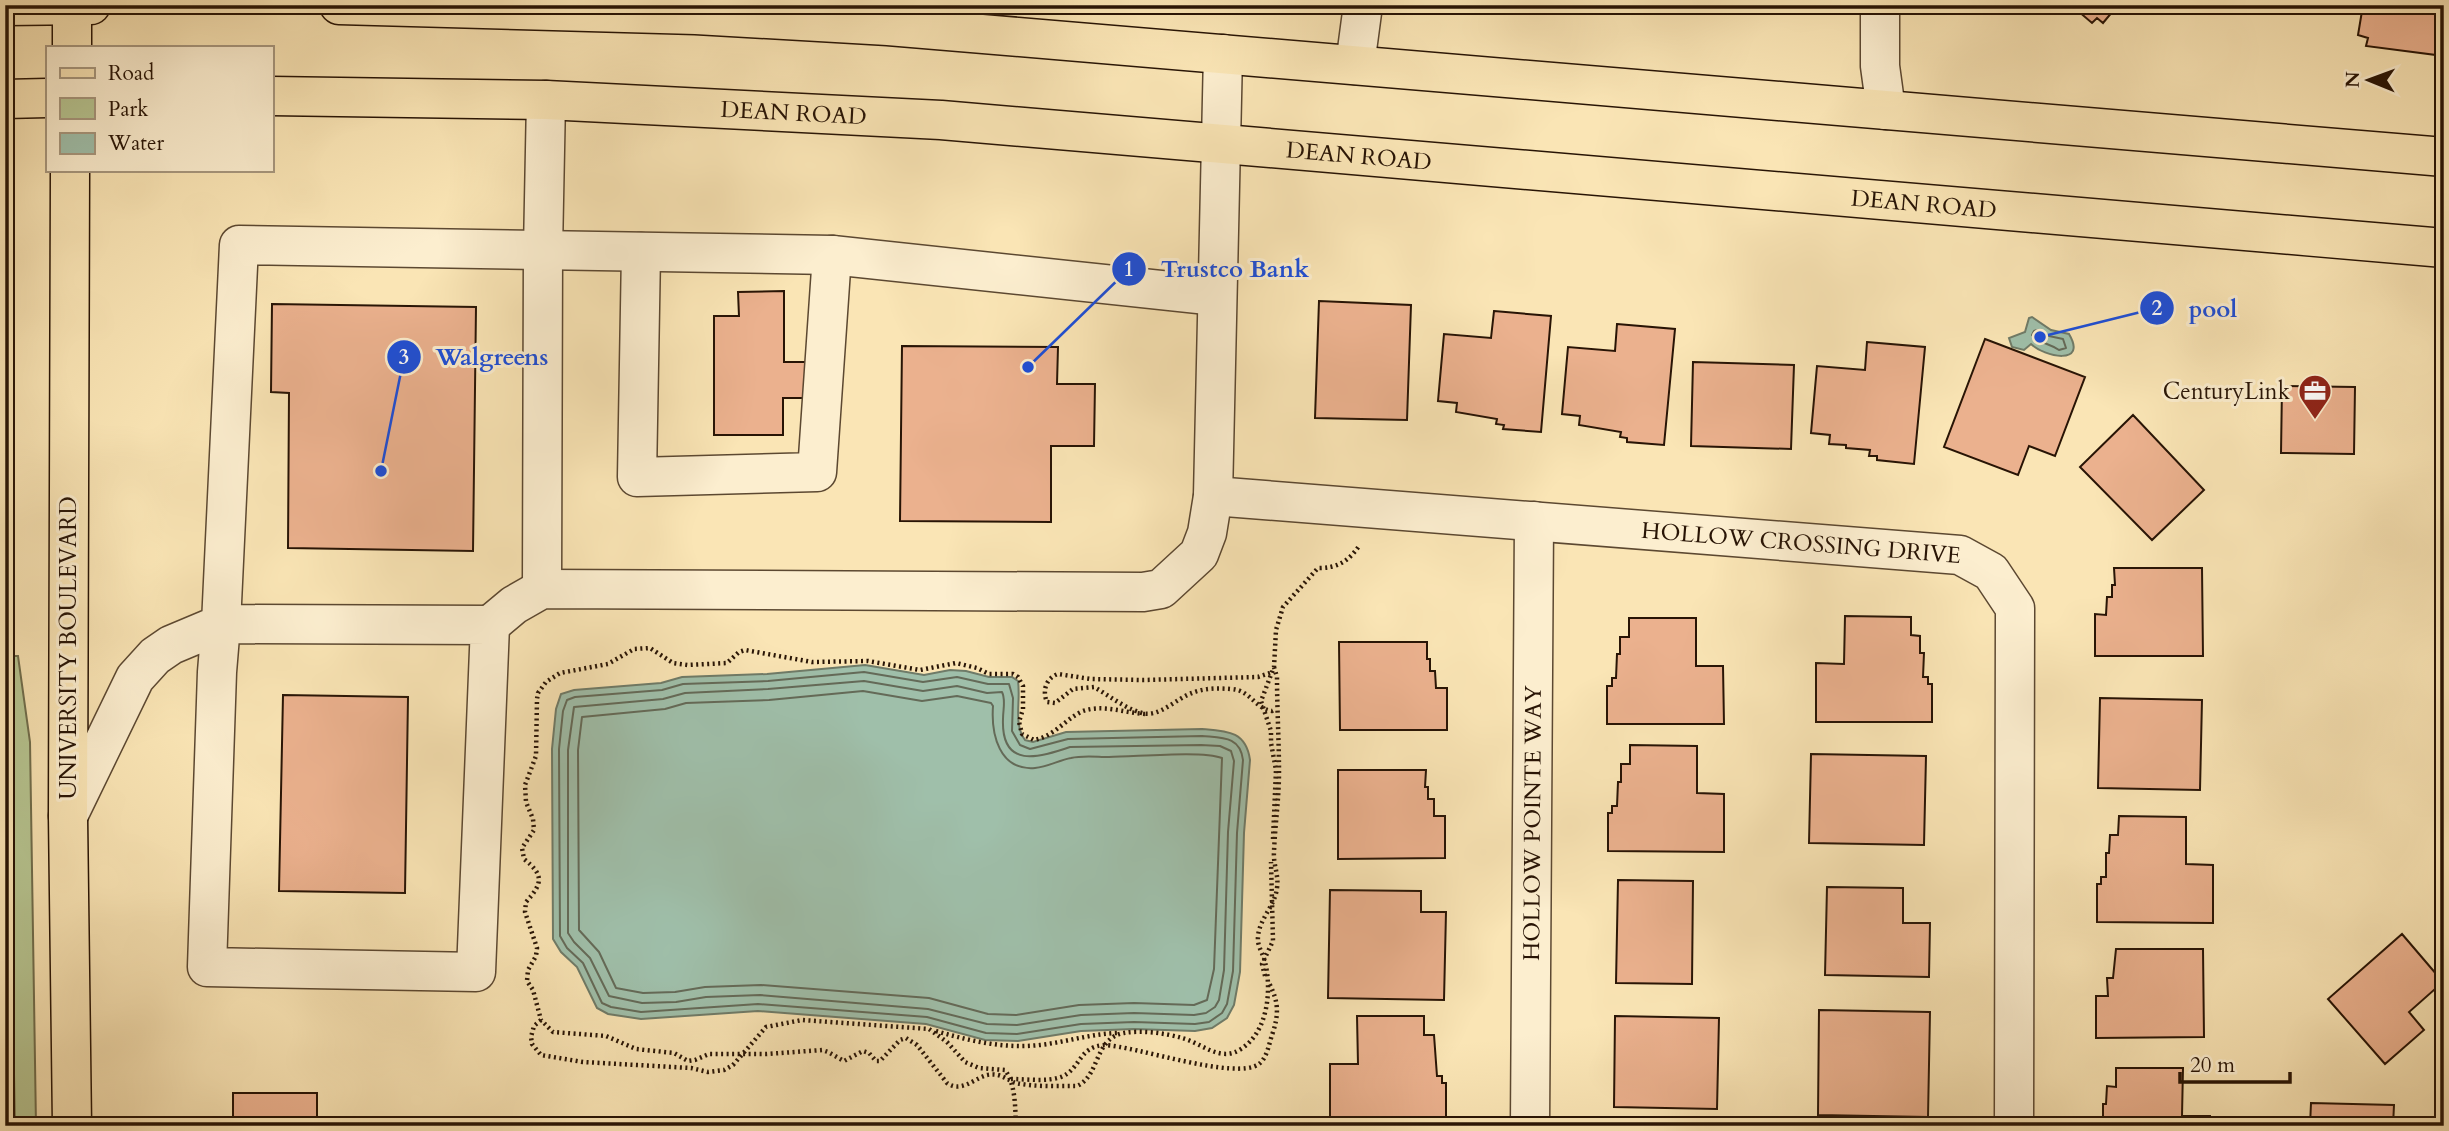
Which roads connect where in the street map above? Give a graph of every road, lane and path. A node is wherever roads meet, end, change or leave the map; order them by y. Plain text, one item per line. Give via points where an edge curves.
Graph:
1 (72, 5) edge
2 (91, 5) edge
3 (339, 5) edge
4 (388, 5) edge
5 (1363, 5) edge
6 (1880, 5) edge
7 (5, 6) edge
8 (888, 16) edge
9 (72, 46) edge
10 (1223, 54) junction
11 (1355, 65) junction
12 (273, 96) edge
13 (46, 98) edge
14 (5, 99) edge
15 (546, 100) junction
16 (1886, 110) junction
17 (1222, 144) junction
18 (2444, 158) edge
19 (70, 172) edge
20 (2444, 248) edge
21 (542, 250) junction
22 (641, 252) junction
23 (832, 255) junction
24 (1217, 296) junction
25 (1213, 496) junction
26 (1365, 508) junction
27 (1534, 521) junction
28 (542, 589) junction
29 (221, 624) junction
30 (490, 625) junction
31 (1274, 667) junction
32 (1277, 708) junction
33 (1263, 709) junction
34 (1145, 714) junction
35 (68, 816) junction
36 (1271, 906) junction
37 (1264, 959) junction
38 (1267, 980) junction
39 (541, 1020) junction
40 (929, 1029) junction
41 (1126, 1033) junction
42 (1104, 1045) junction
43 (742, 1053) junction
44 (1010, 1080) junction
45 (72, 1126) edge
46 (1016, 1126) edge
47 (1530, 1126) edge
48 (2014, 1126) edge

1 - 2 main road
1 - 7 main road
1 - 9 main road
3 - 4 main road
4 - 8 main road
5 - 11 street
6 - 16 street
8 - 10 main road
10 - 11 main road
10 - 17 street
11 - 16 main road
12 - 15 main road, DEAN ROAD
13 - 14 main road
15 - 17 main road, DEAN ROAD via 941,120
15 - 21 street
16 - 18 main road
17 - 20 main road, DEAN ROAD
17 - 24 street
19 - 35 main road, UNIVERSITY BOULEVARD
21 - 22 street
21 - 28 street
21 - 29 street via 239,245
22 - 23 street
22 - 23 street via 637,477 817,472
23 - 24 street
24 - 25 street
25 - 26 street, HOLLOW CROSSING DRIVE
25 - 28 street via 1199,554 1161,589 1143,592
26 - 27 street, HOLLOW CROSSING DRIVE
26 - 31 path via 1359,548 1341,565 1318,568 1283,607 1276,630
27 - 47 street, HOLLOW POINTE WAY
27 - 48 street, HOLLOW CROSSING DRIVE via 1960,555 1991,572 2015,608
28 - 30 street
29 - 30 street
29 - 30 street via 207,967 476,972
29 - 35 street via 171,645 135,678
31 - 32 path
31 - 33 path via 1264,689
31 - 34 path via 1258,677 1143,680 1058,674 1049,678 1044,691 1050,703 1073,689 1094,687
32 - 33 path via 1272,712
32 - 36 path via 1279,774 1273,866 1278,886
33 - 34 path via 1241,691 1210,689
33 - 36 path via 1276,770
34 - 39 path via 1086,710 1054,733 1034,740 1025,737 1021,728 1023,686 1018,677 956,663 915,670 868,661 812,662 745,650 727,663 678,665 645,648 608,664 553,676 538,693 535,707 536,756 524,796 534,830 522,848 524,859 538,875 525,912 537,948 527,981
35 - 45 main road, UNIVERSITY BOULEVARD
36 - 37 path via 1273,941
36 - 37 path via 1258,934
37 - 38 path
38 - 41 path via 1261,1024 1236,1052 1215,1052 1165,1034
38 - 42 path via 1277,1001 1277,1020 1264,1058 1250,1069 1222,1068
39 - 43 path via 553,1032 606,1036 636,1049 674,1053 688,1060 704,1054
39 - 43 path via 534,1026 532,1044 541,1055 553,1058 719,1072 733,1065
40 - 41 path via 986,1045 1040,1045
40 - 43 path via 790,1021 766,1027
40 - 44 path via 965,1062 1005,1070
41 - 42 path
42 - 44 path via 1083,1053 1069,1072 1058,1078
42 - 44 path via 1080,1085 1028,1085
43 - 44 path via 821,1051 844,1061 866,1051 880,1061 906,1038 953,1087 988,1075
44 - 46 path

